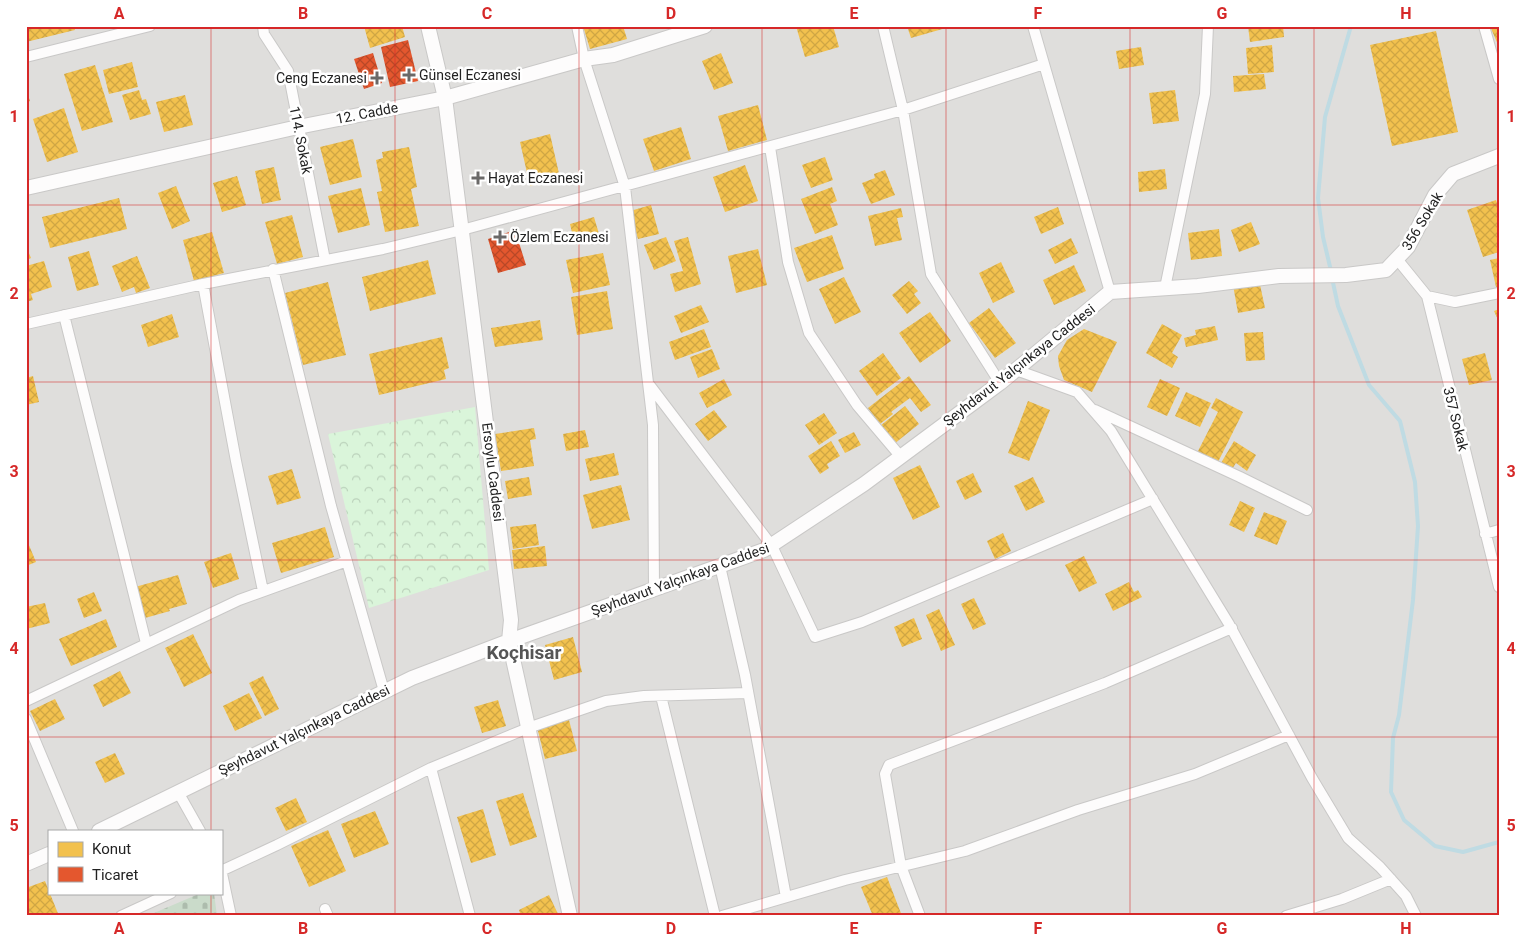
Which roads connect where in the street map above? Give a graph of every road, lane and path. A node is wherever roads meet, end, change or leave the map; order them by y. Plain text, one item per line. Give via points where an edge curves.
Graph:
1 (150, 26) edge
2 (263, 26) edge
3 (428, 26) edge
4 (577, 26) edge
5 (705, 26) edge
6 (884, 26) edge
7 (1033, 26) edge
8 (1208, 26) edge
9 (1484, 26) edge
10 (109, 31) edge
11 (26, 56) edge
12 (584, 59) junction
13 (1044, 64) junction
14 (1499, 79) edge
15 (445, 98) junction
16 (903, 110) junction
17 (298, 127) junction
18 (770, 147) junction
19 (1499, 156) edge
20 (625, 186) junction
21 (26, 188) edge
22 (462, 230) junction
23 (1397, 259) junction
24 (325, 260) junction
25 (273, 269) junction
26 (203, 284) junction
27 (1165, 288) junction
28 (1110, 292) junction
29 (1499, 293) edge
30 (1427, 296) junction
31 (64, 315) junction
32 (26, 324) edge
33 (1016, 370) junction
34 (648, 383) junction
35 (1000, 383) junction
36 (1092, 409) junction
37 (901, 457) junction
38 (1153, 499) junction
39 (1307, 510) dead end
40 (1499, 530) edge
41 (1485, 534) junction
42 (772, 546) junction
43 (347, 561) junction
44 (720, 566) junction
45 (1499, 587) edge
46 (654, 590) junction
47 (263, 591) junction
48 (1232, 628) junction
49 (509, 641) junction
50 (146, 643) junction
51 (384, 691) junction
52 (748, 693) junction
53 (661, 696) junction
54 (26, 701) edge
55 (26, 719) edge
56 (528, 728) junction
57 (1289, 735) junction
58 (431, 768) junction
59 (178, 792) junction
60 (73, 830) edge
61 (100, 830) edge
62 (199, 830) edge
63 (48, 854) edge
64 (26, 864) edge
65 (901, 866) junction
66 (222, 870) edge
67 (222, 875) edge
68 (1391, 879) junction
69 (169, 894) edge
70 (786, 897) junction
71 (121, 916) edge
72 (230, 916) edge
73 (470, 916) edge
74 (570, 916) edge
75 (715, 916) edge
76 (722, 916) edge
77 (920, 916) edge
78 (1286, 916) edge
79 (1416, 916) edge

1 - 10 street
2 - 17 street, 114. Sokak via 264,34 288,71
3 - 15 street, Ersoylu Caddesi
4 - 12 street
5 - 12 street, 12. Cadde via 613,55
6 - 16 street
7 - 13 street
8 - 27 street via 1205,94
9 - 14 street
10 - 11 street
12 - 15 street, 12. Cadde
12 - 20 street
13 - 16 street
13 - 28 street
15 - 17 street, 12. Cadde
15 - 22 street, Ersoylu Caddesi
16 - 18 street
16 - 35 street via 931,274
17 - 21 street, 12. Cadde
17 - 24 street, 114. Sokak
18 - 20 street
18 - 37 street via 788,262 810,333 857,405
19 - 23 street, 356 Sokak via 1453,174 1435,195 1408,247
20 - 22 street
20 - 34 street
22 - 24 street
22 - 49 street, Ersoylu Caddesi via 511,620
23 - 27 street via 1386,270 1346,275 1279,276
23 - 30 street, 357 Sokak
24 - 25 street
25 - 26 street
25 - 43 street
26 - 31 street
26 - 47 street
27 - 28 street
28 - 33 street, Şeyhdavut Yalçınkaya Caddesi
29 - 30 street via 1455,302
30 - 41 street, 357 Sokak
31 - 32 street
31 - 50 street
33 - 35 street, Şeyhdavut Yalçınkaya Caddesi
33 - 36 street via 1077,392
34 - 42 street
34 - 46 street via 653,425
35 - 37 street, Şeyhdavut Yalçınkaya Caddesi
36 - 38 street via 1111,431
36 - 39 street
37 - 42 street, Şeyhdavut Yalçınkaya Caddesi
38 - 42 street via 862,622 815,637
38 - 48 street
40 - 41 street
41 - 45 street, 357 Sokak
42 - 44 street, Şeyhdavut Yalçınkaya Caddesi
43 - 47 street
43 - 51 street
44 - 46 street, Şeyhdavut Yalçınkaya Caddesi
44 - 52 street
46 - 49 street, Şeyhdavut Yalçınkaya Caddesi
47 - 50 street
48 - 57 street
48 - 65 street via 1106,683 890,766 885,774
49 - 51 street, Şeyhdavut Yalçınkaya Caddesi
49 - 56 street, Ersoylu Caddesi
50 - 54 street
51 - 59 street, Şeyhdavut Yalçınkaya Caddesi
52 - 53 street
52 - 70 street
53 - 56 street via 606,701
53 - 75 street
55 - 60 street
56 - 58 street
56 - 74 street, Ersoylu Caddesi
57 - 65 street via 1196,774 1078,810 964,851
57 - 68 street via 1348,838
58 - 66 street
58 - 73 street
59 - 61 street, Şeyhdavut Yalçınkaya Caddesi
59 - 62 street
63 - 64 street
65 - 70 street
65 - 77 street
67 - 72 street
68 - 78 street via 1342,899
68 - 79 street via 1406,896
69 - 71 street
70 - 76 street

